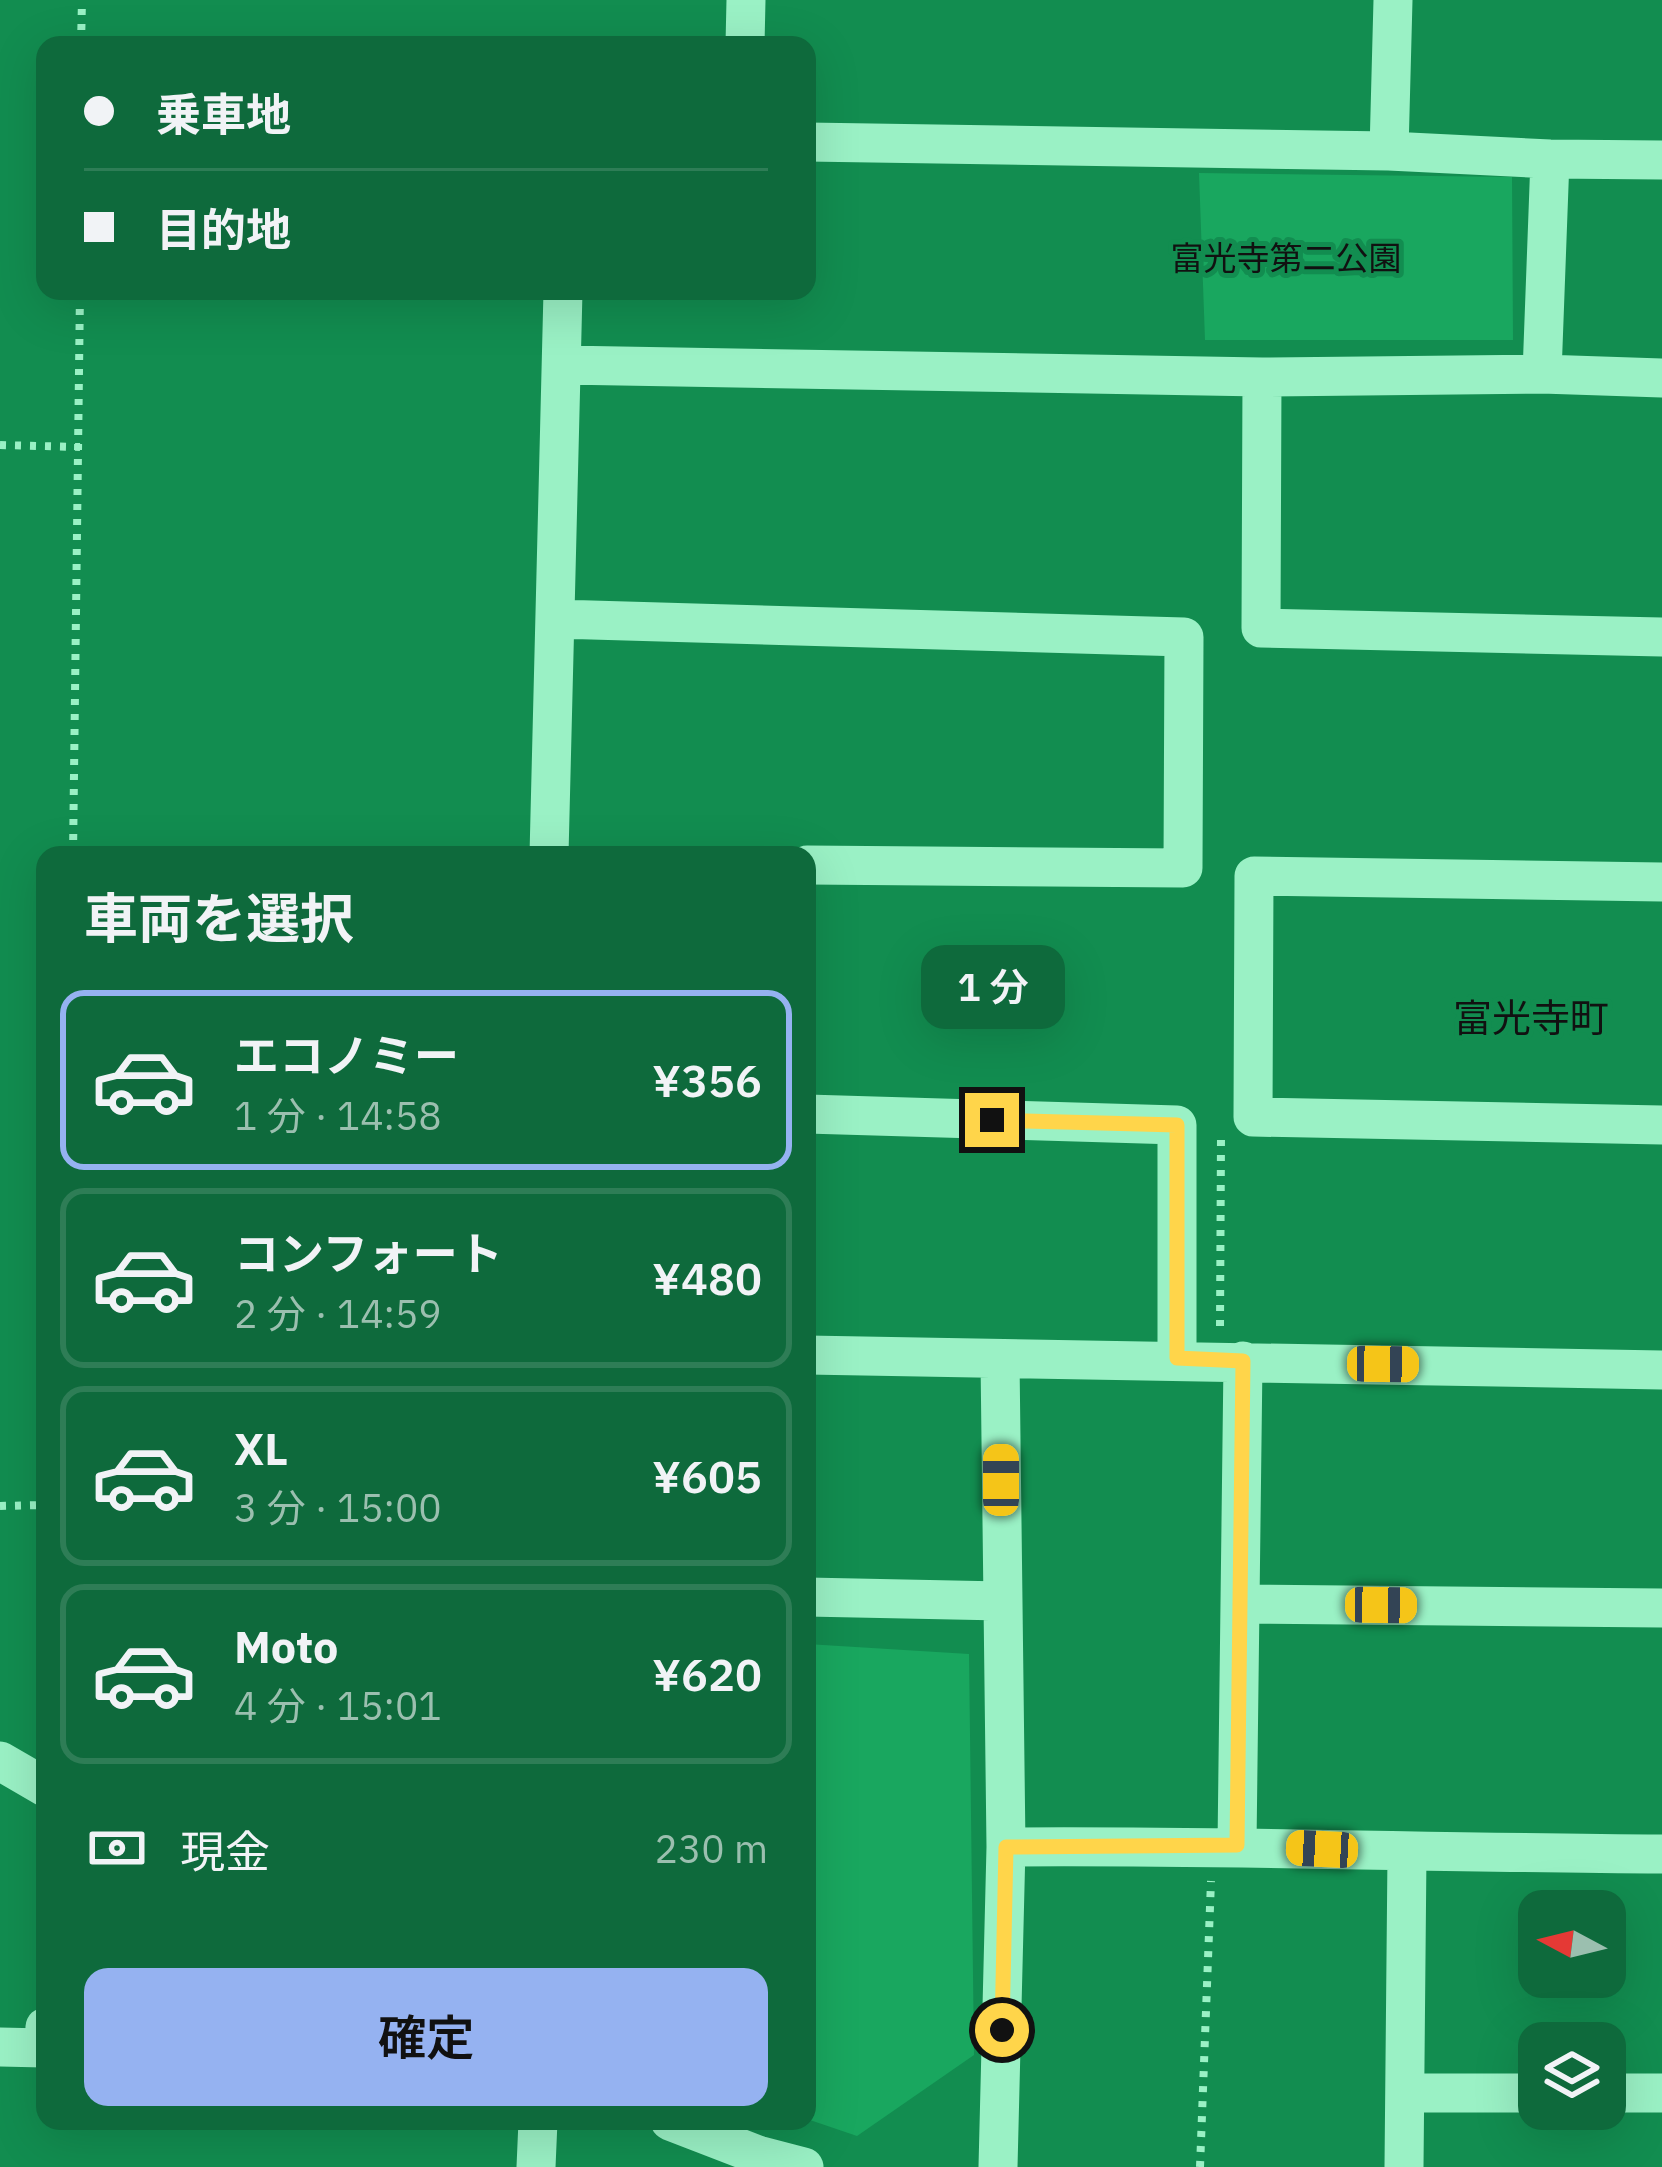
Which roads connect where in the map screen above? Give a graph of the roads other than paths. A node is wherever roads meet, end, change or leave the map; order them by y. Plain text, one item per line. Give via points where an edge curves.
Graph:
1 (746, 0) edge
2 (1393, 0) edge
3 (746, 36) edge
4 (816, 142) edge
5 (1389, 151) junction
6 (1550, 159) junction
7 (1662, 160) edge
8 (563, 300) edge
9 (563, 365) junction
10 (1542, 374) junction
11 (1262, 377) junction
12 (1662, 378) edge
13 (557, 619) junction
14 (1662, 637) edge
15 (549, 846) edge
16 (816, 866) edge
17 (1662, 882) edge
18 (816, 1114) edge
19 (1662, 1124) edge
20 (816, 1355) edge
21 (1177, 1358) junction
22 (1000, 1359) junction
23 (1243, 1361) junction
24 (1662, 1370) edge
25 (816, 1597) edge
26 (1002, 1601) junction
27 (1241, 1604) junction
28 (1662, 1608) edge
29 (0, 1762) edge
30 (36, 1782) edge
31 (1224, 1845) junction
32 (1006, 1847) junction
33 (1407, 1853) junction
34 (1662, 1854) edge
35 (0, 2047) edge
36 (36, 2048) edge
37 (1407, 2093) junction
38 (1518, 2093) edge
39 (1626, 2093) edge
40 (1662, 2093) edge
41 (538, 2130) edge
42 (693, 2130) edge
43 (536, 2167) edge
44 (804, 2167) edge
45 (998, 2167) edge
46 (1404, 2167) edge

1 - 3 street
2 - 5 street
4 - 5 street
5 - 6 street
6 - 7 street
6 - 10 street
8 - 9 street
9 - 11 street
9 - 13 street
10 - 11 street
10 - 12 street
11 - 14 street via 1261,628
13 - 15 street
13 - 16 street via 1184,637 1183,868
17 - 19 street via 1254,876 1253,1117
18 - 21 street via 1177,1125
20 - 22 street
21 - 22 street
21 - 23 street
22 - 26 street
23 - 24 street
23 - 27 street
25 - 26 street
26 - 32 street
27 - 28 street
27 - 31 street
29 - 30 street
31 - 32 street
31 - 33 street
32 - 45 street
33 - 34 street
33 - 37 street
35 - 36 street
37 - 38 street
37 - 46 street
39 - 40 street
41 - 43 street
42 - 44 street

